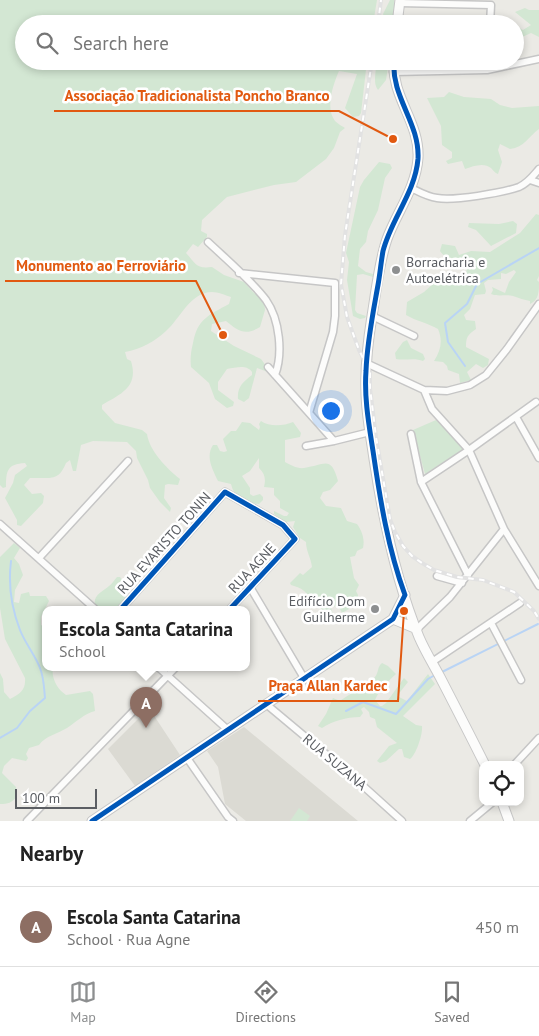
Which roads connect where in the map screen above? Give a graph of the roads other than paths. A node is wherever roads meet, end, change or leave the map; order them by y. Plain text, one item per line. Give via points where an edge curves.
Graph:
1 (400, 1) edge
2 (398, 15) edge
3 (490, 15) edge
4 (539, 59) edge
5 (524, 62) edge
6 (488, 70) edge
7 (393, 72) joint
8 (539, 169) edge
9 (530, 180) junction
10 (539, 183) edge
11 (411, 188) junction
12 (208, 242) dead end
13 (240, 273) junction
14 (539, 304) edge
15 (372, 316) junction
16 (414, 336) dead end
17 (366, 363) junction
18 (268, 367) dead end
19 (275, 375) junction
20 (424, 390) junction
21 (536, 402) dead end
22 (309, 414) junction
23 (516, 417) junction
24 (370, 432) junction
25 (411, 434) dead end
26 (334, 441) junction
27 (306, 446) dead end
28 (469, 450) junction
29 (539, 458) edge
30 (128, 461) dead end
31 (421, 482) junction
32 (225, 492) joint
33 (0, 524) edge
34 (504, 529) junction
35 (39, 558) junction
36 (468, 575) junction
37 (437, 576) dead end
38 (462, 583) junction
39 (539, 586) edge
40 (250, 587) junction
41 (405, 595) junction
42 (520, 603) dead end
43 (92, 606) edge
44 (124, 606) edge
45 (233, 606) edge
46 (393, 618) junction
47 (491, 623) junction
48 (417, 629) junction
49 (432, 662) junction
50 (162, 671) edge
51 (172, 671) edge
52 (168, 676) junction
53 (304, 678) junction
54 (521, 680) dead end
55 (266, 704) junction
56 (228, 730) junction
57 (539, 738) edge
58 (187, 758) junction
59 (483, 761) edge
60 (518, 761) edge
61 (488, 806) edge
62 (503, 806) edge
63 (27, 821) edge
64 (92, 821) edge
65 (233, 821) edge
66 (402, 821) edge
67 (470, 821) edge
68 (509, 821) edge

1 - 2 street
1 - 3 street via 491,5
4 - 5 street
6 - 7 street
7 - 11 street via 418,145 416,175
8 - 9 street
9 - 10 street
9 - 11 street via 495,192 450,199 436,198
11 - 15 street via 383,251
12 - 13 street
13 - 19 street via 267,301 273,316 280,354
13 - 22 street via 335,283 333,332
14 - 20 street via 486,375 447,391
15 - 16 street
15 - 17 street
17 - 20 street
17 - 24 street
18 - 19 street
19 - 22 street
20 - 28 street via 432,409
21 - 23 street
22 - 26 street
23 - 28 street
23 - 29 street
24 - 26 street
24 - 41 street via 396,572
25 - 31 street
26 - 27 street
28 - 31 street
28 - 34 street
30 - 35 street
31 - 36 street
32 - 40 street, RUA AGNE via 283,525 295,540
32 - 44 street, RUA EVARISTO TONIN
33 - 35 street
34 - 36 street
34 - 39 street
35 - 43 street
36 - 38 street
37 - 38 street
38 - 48 street
40 - 45 street, RUA AGNE
40 - 53 street
41 - 46 street
41 - 48 street
42 - 47 street
46 - 48 street
46 - 53 street
47 - 49 street
47 - 54 street
48 - 49 street
49 - 59 street
50 - 52 street
51 - 52 street
52 - 56 street
52 - 63 street
53 - 55 street
55 - 56 street
55 - 66 street, RUA SUZANA
56 - 58 street
57 - 60 street
58 - 64 street
58 - 65 street
61 - 67 street
62 - 68 street

